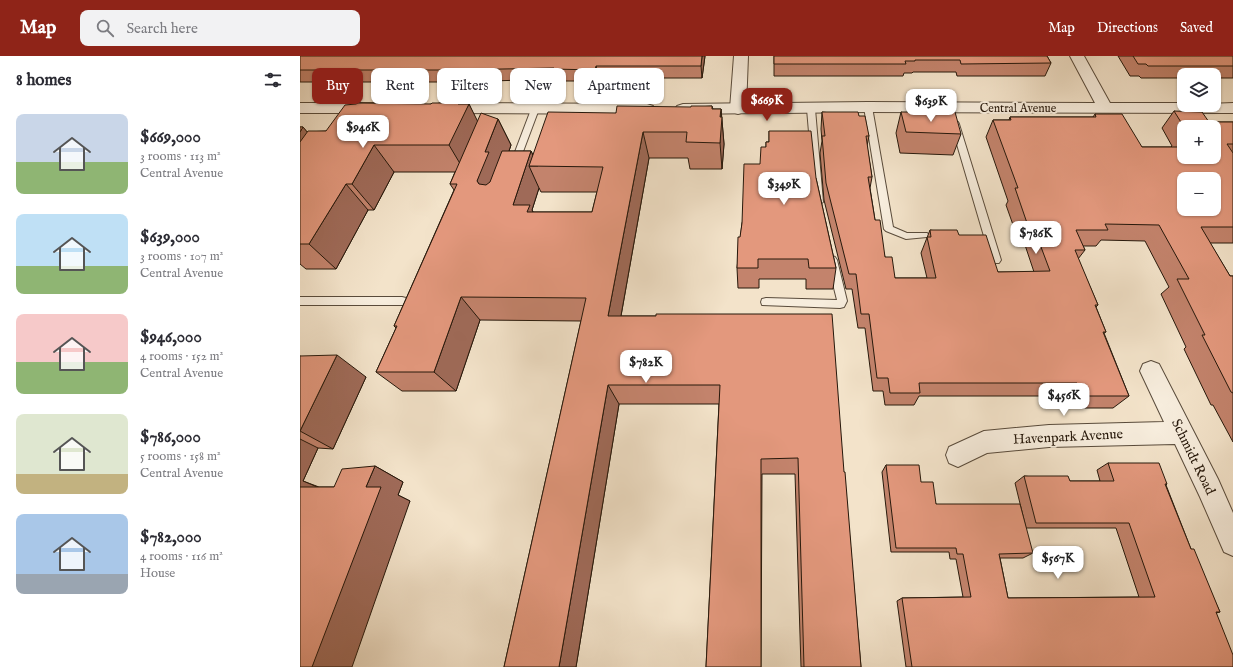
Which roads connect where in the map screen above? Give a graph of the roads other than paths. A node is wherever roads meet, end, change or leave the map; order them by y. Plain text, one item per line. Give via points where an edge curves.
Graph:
1 (741, 56) edge
2 (1077, 56) edge
3 (868, 107) junction
4 (300, 108) edge
5 (389, 108) edge
6 (427, 108) edge
7 (951, 108) junction
8 (1105, 108) junction
9 (1233, 108) edge
10 (535, 109) junction
11 (738, 109) junction
12 (811, 109) junction
13 (511, 172) edge
14 (820, 208) edge
15 (924, 235) dead end
16 (829, 247) edge
17 (996, 260) edge
18 (300, 301) edge
19 (402, 301) dead end
20 (766, 302) dead end
21 (1151, 371) dead end
22 (1182, 433) junction
23 (958, 455) dead end
24 (1233, 543) edge

1 - 11 street
2 - 8 street
3 - 7 street, Central Avenue
3 - 12 street, Central Avenue
3 - 15 lane via 889,229 906,236
4 - 5 street via 356,111
6 - 10 street, Central Avenue
7 - 8 street, Central Avenue
7 - 17 lane
8 - 9 street, Central Avenue
10 - 11 street, Central Avenue
10 - 13 lane
11 - 12 street, Central Avenue
12 - 14 lane
16 - 20 lane via 840,304
18 - 19 lane
21 - 22 street, Schmidt Road
22 - 23 street, Havenpark Avenue via 1049,436 984,442
22 - 24 street, Schmidt Road

